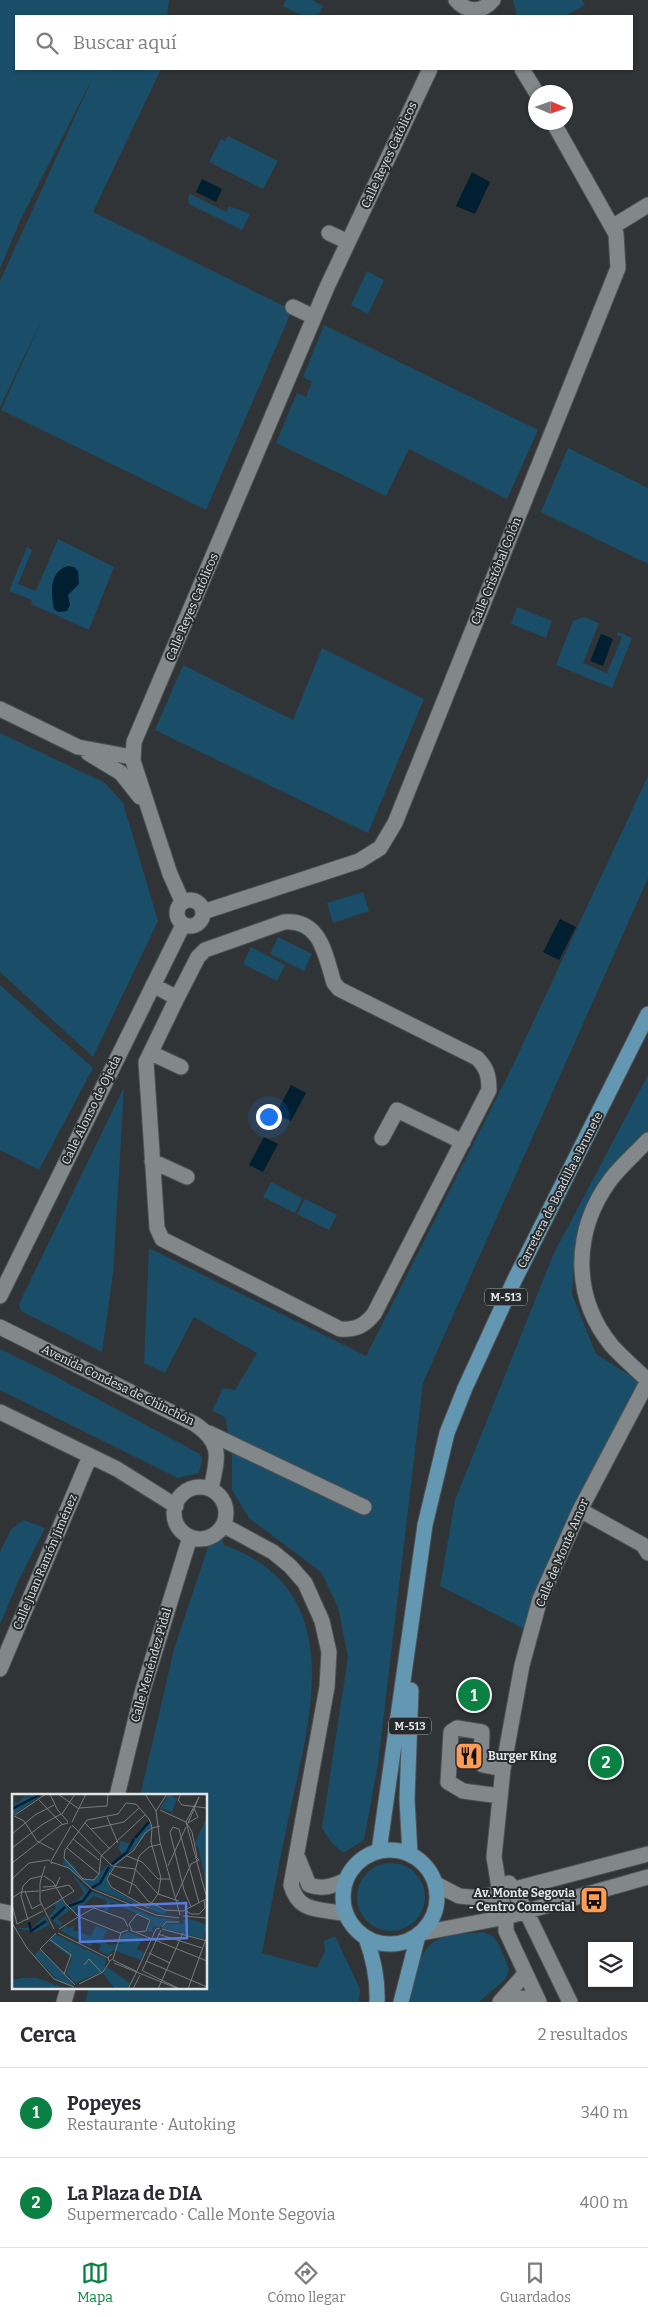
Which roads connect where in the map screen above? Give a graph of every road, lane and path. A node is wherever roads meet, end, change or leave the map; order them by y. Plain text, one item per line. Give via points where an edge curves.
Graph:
1 (458, 7) edge
2 (492, 7) edge
3 (430, 70) edge
4 (523, 70) edge
5 (532, 85) edge
6 (558, 130) edge
7 (648, 205) edge
8 (612, 226) junction
9 (329, 233) dead end
10 (348, 242) junction
11 (293, 307) dead end
12 (314, 316) junction
13 (0, 709) edge
14 (142, 724) junction
15 (105, 757) junction
16 (132, 759) junction
17 (146, 804) junction
18 (182, 901) junction
19 (203, 912) junction
20 (183, 925) junction
21 (153, 985) junction
22 (177, 998) junction
23 (648, 1014) edge
24 (151, 1053) junction
25 (181, 1068) dead end
26 (382, 1138) dead end
27 (648, 1140) edge
28 (463, 1142) junction
29 (152, 1161) junction
30 (188, 1177) dead end
31 (0, 1296) edge
32 (0, 1327) edge
33 (648, 1381) edge
34 (0, 1412) edge
35 (209, 1433) junction
36 (90, 1456) junction
37 (211, 1489) junction
38 (176, 1506) junction
39 (364, 1507) dead end
40 (580, 1510) junction
41 (223, 1525) junction
42 (190, 1537) junction
43 (648, 1552) edge
44 (415, 1599) junction
45 (0, 1669) edge
46 (502, 1769) junction
47 (117, 1794) edge
48 (500, 1796) junction
49 (379, 1851) junction
50 (410, 1854) junction
51 (648, 1854) edge
52 (494, 1857) junction
53 (297, 1858) junction
54 (648, 1877) edge
55 (346, 1880) junction
56 (436, 1884) junction
57 (507, 1892) junction
58 (480, 1898) junction
59 (526, 1911) junction
60 (346, 1914) junction
61 (506, 1917) junction
62 (420, 1934) junction
63 (366, 1938) junction
64 (525, 1974) junction
65 (538, 2001) edge
66 (377, 2002) edge
67 (401, 2002) edge
68 (500, 2002) edge
69 (508, 2002) edge
70 (570, 2002) edge

1 - 2 street via 475,10
3 - 10 street, Calle Reyes Católicos
4 - 5 street
6 - 8 street, Calle Cristóbal Colón
7 - 8 street
8 - 19 street, Calle Cristóbal Colón via 616,234 618,268 395,823 380,848 359,861
9 - 10 street
10 - 12 street, Calle Reyes Católicos
11 - 12 street
12 - 14 street, Calle Reyes Católicos
13 - 15 street
14 - 15 street
14 - 16 street, Calle Reyes Católicos via 134,742
15 - 16 street
15 - 17 street
16 - 17 street
17 - 18 street
18 - 19 street via 196,900
18 - 20 street via 176,914
19 - 20 street via 197,924
20 - 21 street, Calle Alonso de Ojeda
21 - 22 street
21 - 31 street, Calle Alonso de Ojeda
22 - 24 street
22 - 28 street via 204,950 284,922 307,926 317,936 339,989 477,1058 486,1066 489,1090
23 - 44 main road, Carretera de Boadilla a Brunete / M-513 via 514,1281 447,1433 425,1526
24 - 25 street
24 - 29 street via 146,1062
26 - 28 street via 397,1110
27 - 33 street via 611,1179 595,1206 580,1264 584,1292 596,1322 612,1346
28 - 29 street via 374,1314 354,1330 340,1329 162,1239 157,1228
29 - 30 street
32 - 35 street, Avenida Condesa de Chinchón
33 - 40 street, Calle de Monte Amor
34 - 36 street
35 - 37 street via 215,1444 217,1461
35 - 39 street, Avenida Condesa de Chinchón
36 - 38 street
36 - 45 street, Calle Juan Ramón Jiménez
37 - 38 street via 190,1489
37 - 41 street via 226,1509
38 - 42 street via 174,1513 179,1527
40 - 43 street
40 - 46 street, Calle de Monte Amor via 540,1599 522,1665
41 - 42 street via 205,1538
41 - 53 street via 273,1552 305,1583 322,1621 329,1652 327,1687
42 - 47 street, Calle Menéndez Pidal via 142,1693
44 - 49 main road, Carretera de Boadilla a Brunete / M-513
44 - 50 main road, Carretera de Boadilla a Brunete / M-513 via 407,1799
46 - 48 street, Calle de Monte Amor
46 - 48 street via 483,1765 482,1732 457,1728 451,1732 448,1782 463,1791
48 - 52 street, Calle de Monte Amor
49 - 50 main road via 395,1850
49 - 55 main road via 359,1862
50 - 56 main road via 422,1862
51 - 57 street
52 - 57 street, Calle de Monte Amor
52 - 58 street, Calle de Monte Amor
53 - 55 street via 309,1885 331,1887
53 - 60 street via 291,1885 294,1897 302,1906
54 - 59 street
55 - 60 main road via 343,1900
56 - 58 street via 459,1896
56 - 62 main road via 438,1895 434,1916
57 - 58 street
57 - 59 street
57 - 61 street, Calle de Monte Amor
59 - 61 street
59 - 70 street
60 - 63 main road
61 - 62 street
61 - 64 street, Calle de Monte Amor via 506,1931
62 - 63 main road via 408,1941 392,1944
62 - 67 main road
63 - 66 main road via 375,1964
64 - 65 street, Calle de Monte Amor
64 - 68 street
65 - 69 street via 518,1998

